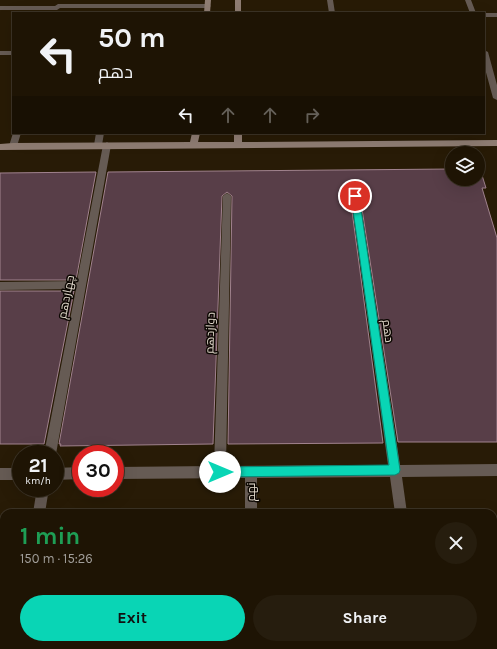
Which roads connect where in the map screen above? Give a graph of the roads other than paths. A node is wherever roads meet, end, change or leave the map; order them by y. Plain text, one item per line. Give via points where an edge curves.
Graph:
1 (238, 0) edge
2 (330, 0) edge
3 (468, 0) edge
4 (126, 3) edge
5 (208, 6) edge
6 (58, 7) edge
7 (0, 8) edge
8 (238, 12) edge
9 (332, 12) edge
10 (473, 12) edge
11 (485, 15) edge
12 (497, 15) edge
13 (0, 53) edge
14 (12, 53) edge
15 (485, 56) edge
16 (497, 98) edge
17 (17, 134) edge
18 (100, 134) edge
19 (196, 134) edge
20 (238, 134) edge
21 (497, 144) edge
22 (102, 145) junction
23 (194, 145) junction
24 (238, 145) junction
25 (13, 146) junction
26 (0, 147) edge
27 (227, 196) dead end
28 (355, 196) dead end
29 (82, 285) junction
30 (0, 286) edge
31 (52, 445) edge
32 (395, 470) junction
33 (497, 470) edge
34 (220, 472) junction
35 (251, 472) junction
36 (124, 473) edge
37 (0, 474) edge
38 (12, 474) edge
39 (42, 497) edge
40 (40, 509) edge
41 (251, 509) edge
42 (401, 509) edge

1 - 8 street
2 - 9 street
3 - 10 street
4 - 5 street
4 - 6 street
6 - 7 street
11 - 12 street
13 - 14 street
15 - 16 street
17 - 25 street
18 - 22 street, چهاردهم
19 - 23 street
20 - 24 street
21 - 24 street
22 - 23 street
22 - 25 street
22 - 29 street, چهاردهم
23 - 24 street
25 - 26 street
27 - 34 street, دوازدهم
28 - 32 street, دهم
29 - 30 street
29 - 31 street, چهاردهم
32 - 33 street
32 - 35 street
32 - 42 street, دهم
34 - 35 street
34 - 36 street
35 - 41 street, نهم
37 - 38 street
39 - 40 street

